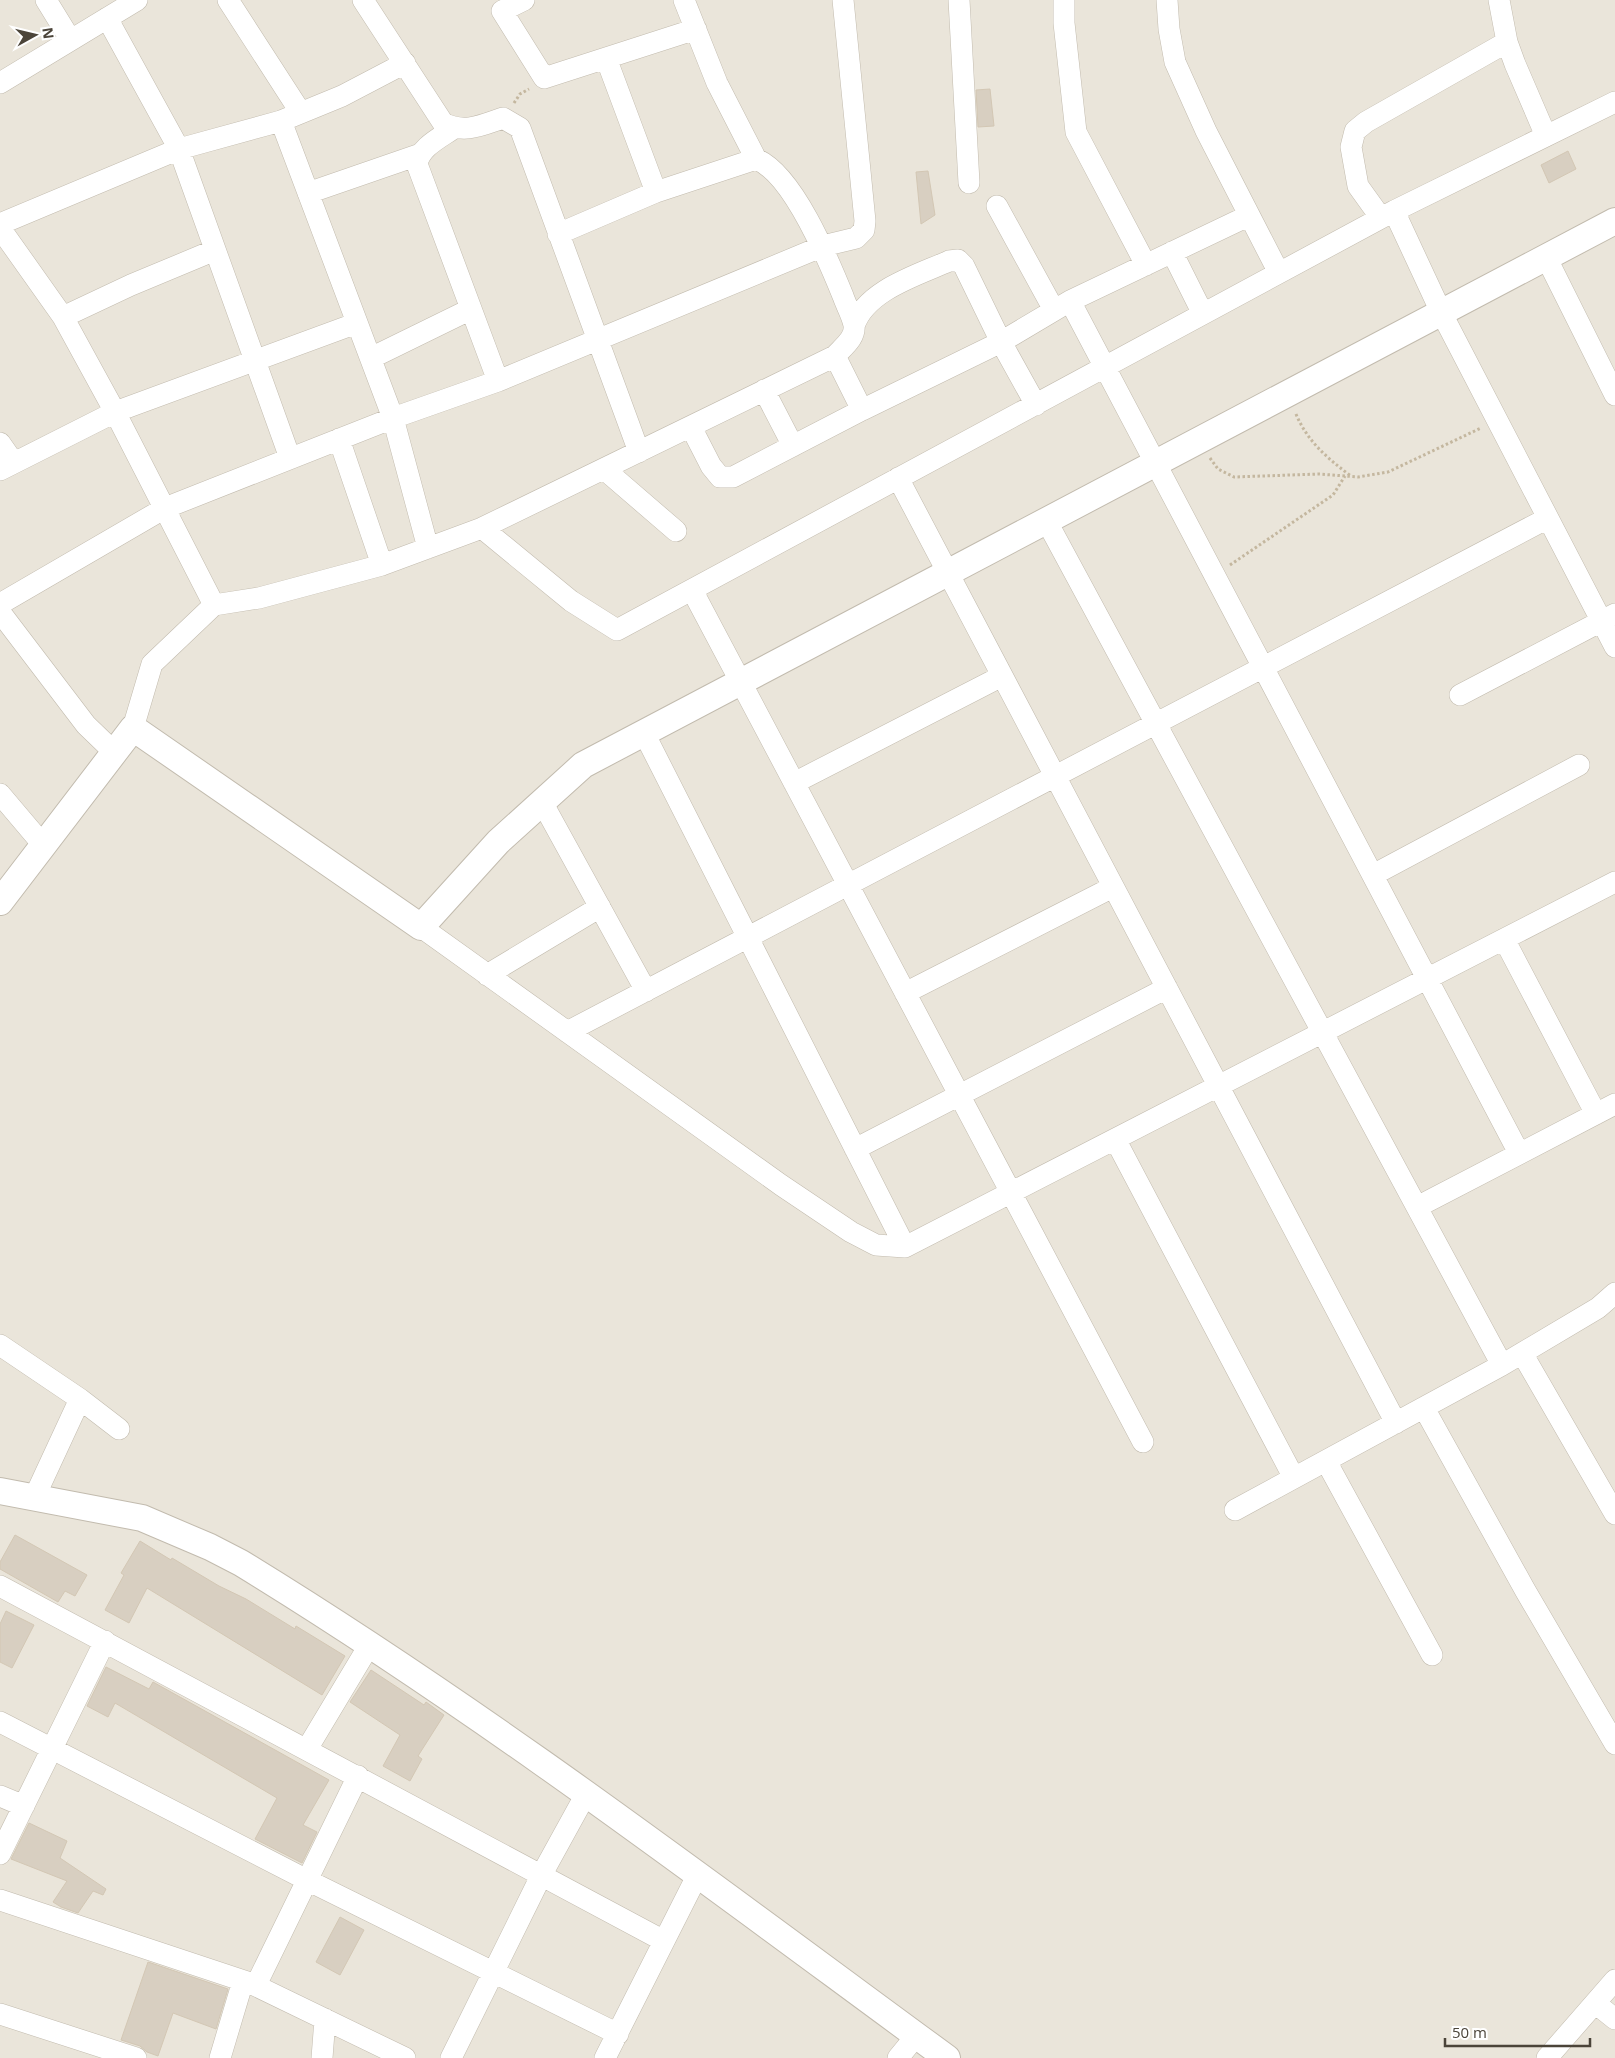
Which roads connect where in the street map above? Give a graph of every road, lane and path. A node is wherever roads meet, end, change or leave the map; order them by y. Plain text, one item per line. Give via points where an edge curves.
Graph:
1 (46, 0) edge
2 (137, 0) edge
3 (228, 0) edge
4 (364, 0) edge
5 (524, 0) edge
6 (684, 0) edge
7 (843, 0) edge
8 (958, 0) edge
9 (1064, 0) edge
10 (1167, 0) edge
11 (1499, 0) edge
12 (499, 6) edge
13 (107, 18) junction
14 (696, 29) junction
15 (70, 39) junction
16 (1507, 42) junction
17 (606, 58) junction
18 (405, 63) junction
19 (544, 78) junction
20 (0, 84) edge
21 (1615, 102) edge
22 (300, 113) junction
23 (281, 121) junction
24 (513, 122) junction
25 (454, 128) junction
26 (1546, 136) junction
27 (179, 149) junction
28 (418, 155) junction
29 (756, 159) junction
30 (969, 183) dead end
31 (656, 192) junction
32 (308, 193) junction
33 (997, 206) dead end
34 (1388, 215) junction
35 (1248, 216) junction
36 (1615, 221) edge
37 (0, 224) edge
38 (0, 228) edge
39 (558, 234) junction
40 (823, 246) junction
41 (215, 250) junction
42 (1172, 252) junction
43 (1546, 257) junction
44 (1146, 265) junction
45 (1279, 274) junction
46 (1062, 305) junction
47 (469, 310) junction
48 (1441, 312) junction
49 (1203, 314) junction
50 (63, 317) junction
51 (357, 322) junction
52 (854, 326) junction
53 (599, 339) junction
54 (1001, 342) junction
55 (835, 356) junction
56 (371, 358) junction
57 (254, 359) junction
58 (1105, 367) junction
59 (498, 381) junction
60 (764, 390) junction
61 (1288, 393) junction
62 (1615, 395) edge
63 (1036, 404) junction
64 (862, 410) junction
65 (116, 412) junction
66 (393, 418) junction
67 (1498, 420) junction
68 (691, 427) junction
69 (339, 439) junction
70 (1196, 441) junction
71 (0, 443) edge
72 (793, 446) junction
73 (639, 452) junction
74 (290, 458) junction
75 (1155, 463) junction
76 (7, 467) edge
77 (604, 469) junction
78 (1345, 476) junction
79 (1352, 477) junction
80 (898, 478) junction
81 (165, 508) junction
82 (1548, 518) junction
83 (1046, 520) junction
84 (482, 528) junction
85 (676, 531) dead end
86 (428, 548) junction
87 (382, 566) junction
88 (948, 573) junction
89 (1215, 575) junction
90 (692, 590) junction
91 (0, 604) edge
92 (214, 605) junction
93 (0, 612) edge
94 (1608, 617) edge
95 (1615, 647) edge
96 (1263, 667) junction
97 (1002, 676) junction
98 (741, 682) junction
99 (1460, 695) dead end
100 (1156, 724) junction
101 (133, 728) junction
102 (644, 733) junction
103 (114, 752) junction
104 (1579, 765) dead end
105 (1055, 776) junction
106 (794, 784) junction
107 (0, 794) edge
108 (542, 802) junction
109 (44, 846) junction
110 (1373, 876) junction
111 (848, 885) junction
112 (1113, 887) junction
113 (1613, 889) edge
114 (0, 902) edge
115 (600, 907) junction
116 (422, 927) junction
117 (748, 937) junction
118 (1504, 939) junction
119 (487, 975) junction
120 (1427, 979) junction
121 (1167, 988) junction
122 (646, 991) junction
123 (905, 993) junction
124 (567, 1032) junction
125 (1322, 1032) junction
126 (1219, 1086) junction
127 (960, 1097) junction
128 (1615, 1104) edge
129 (1596, 1114) junction
130 (1115, 1139) junction
131 (855, 1149) junction
132 (1520, 1153) junction
133 (1011, 1193) junction
134 (1417, 1207) junction
135 (905, 1247) junction
136 (1615, 1293) edge
137 (0, 1345) edge
138 (1522, 1353) junction
139 (1502, 1366) junction
140 (80, 1399) junction
141 (1424, 1408) junction
142 (1396, 1423) junction
143 (119, 1429) dead end
144 (1143, 1442) dead end
145 (1326, 1460) junction
146 (1294, 1478) junction
147 (0, 1491) edge
148 (34, 1496) junction
149 (1235, 1510) dead end
150 (1615, 1514) edge
151 (0, 1586) edge
152 (105, 1641) junction
153 (370, 1644) junction
154 (1432, 1655) dead end
155 (0, 1722) edge
156 (1615, 1744) edge
157 (52, 1748) junction
158 (307, 1749) junction
159 (358, 1776) junction
160 (586, 1794) junction
161 (0, 1796) edge
162 (24, 1806) junction
163 (0, 1854) edge
164 (542, 1874) junction
165 (697, 1876) junction
166 (307, 1880) junction
167 (0, 1900) edge
168 (664, 1940) junction
169 (494, 1973) junction
170 (1615, 1980) edge
171 (249, 1983) junction
172 (1595, 2003) junction
173 (0, 2014) edge
174 (325, 2019) junction
175 (1615, 2019) edge
176 (618, 2034) junction
177 (916, 2036) junction
178 (136, 2058) edge
179 (220, 2058) edge
180 (322, 2058) edge
181 (405, 2058) edge
182 (451, 2058) edge
183 (605, 2058) edge
184 (898, 2058) edge
185 (947, 2058) edge
186 (1547, 2058) edge

1 - 15 street
2 - 13 street
3 - 22 street
4 - 18 street
5 - 12 street
6 - 14 street
7 - 40 street via 865,221 864,230 856,238
8 - 30 street
9 - 44 street via 1076,132
10 - 35 street via 1175,62
11 - 16 street
12 - 19 street
13 - 15 street
13 - 27 street
14 - 17 street
14 - 29 street via 717,83
15 - 20 street
16 - 26 street
16 - 34 street via 1355,131 1351,147 1358,186
17 - 19 street
17 - 31 street
18 - 22 street via 342,96
18 - 25 street via 438,118
19 - 24 path via 520,94 514,104
21 - 26 street
22 - 23 street
23 - 27 street
23 - 32 street
24 - 25 street via 503,118 471,129
24 - 39 street via 520,128
25 - 28 street
26 - 34 street
27 - 37 street
27 - 41 street
28 - 32 street
28 - 47 street via 417,164
29 - 31 street
29 - 40 street via 768,164 780,176
31 - 39 street
32 - 51 street
33 - 46 street
34 - 45 street
34 - 48 street
35 - 42 street
35 - 45 street
36 - 43 street
38 - 50 street
39 - 53 street
40 - 52 street
40 - 53 street
41 - 50 street via 131,284
41 - 57 street
42 - 44 street
42 - 49 street
43 - 48 street
43 - 62 street
44 - 46 street
45 - 49 street
46 - 54 street
46 - 58 street
47 - 56 street
47 - 59 street
48 - 61 street
48 - 67 street
49 - 58 street
50 - 65 street
51 - 56 street
51 - 57 street
52 - 54 street via 859,312 896,285 958,260 964,266
52 - 55 street via 850,341
53 - 59 street
53 - 73 street
54 - 63 street
54 - 64 street
55 - 60 street
55 - 64 street
56 - 66 street
57 - 65 street
57 - 74 street
58 - 63 street
58 - 75 street
59 - 66 street
60 - 68 street
60 - 72 street
61 - 70 street
61 - 79 path via 1303,431
63 - 80 street
64 - 72 street
65 - 76 street
65 - 81 street
66 - 69 street
66 - 86 street
67 - 79 path via 1388,472
67 - 82 street
68 - 72 street via 720,477 728,478
68 - 73 street
69 - 74 street
69 - 87 street
70 - 75 street
70 - 78 path via 1218,469 1234,477
71 - 76 street
73 - 77 street
74 - 81 street
75 - 83 street
75 - 89 street
77 - 84 street
77 - 85 street
78 - 79 path
78 - 89 path via 1333,495
80 - 88 street
80 - 90 street
81 - 91 street
81 - 92 street
82 - 94 street
82 - 96 street
83 - 88 street
83 - 100 street
84 - 86 street
84 - 90 street via 571,601 617,630
86 - 87 street
87 - 92 street via 259,598
88 - 97 street
88 - 98 street
89 - 96 street
90 - 98 street
92 - 101 street via 152,664
93 - 103 street via 86,725
94 - 95 street
94 - 99 street
96 - 100 street
96 - 110 street
97 - 105 street
97 - 106 street
98 - 102 street
98 - 106 street
100 - 105 street
100 - 125 street
101 - 103 street
101 - 116 street
102 - 108 street via 583,765
102 - 117 street
103 - 109 street
104 - 110 street
105 - 111 street
105 - 112 street
106 - 111 street
107 - 109 street
108 - 115 street
108 - 116 street via 498,842
109 - 114 street
110 - 120 street
111 - 117 street
111 - 123 street
112 - 121 street
112 - 123 street
113 - 118 street
115 - 119 street
115 - 122 street
116 - 119 street
117 - 122 street
117 - 131 street
118 - 120 street
118 - 129 street
119 - 124 street
120 - 125 street
120 - 132 street
121 - 126 street
121 - 127 street
122 - 124 street
123 - 127 street
124 - 135 street via 851,1232 876,1246
125 - 126 street
125 - 134 street
126 - 130 street
126 - 142 street
127 - 131 street
127 - 133 street
128 - 129 street
129 - 132 street
130 - 133 street
130 - 146 street
131 - 135 street
132 - 134 street
133 - 135 street
133 - 144 street
134 - 139 street
136 - 138 street via 1598,1308
137 - 140 street
138 - 139 street
138 - 150 street
139 - 141 street
140 - 143 street
140 - 148 street
141 - 142 street
141 - 156 street
142 - 145 street
145 - 146 street
145 - 154 street
146 - 149 street
147 - 148 street
148 - 153 street via 142,1518 194,1540 241,1563
151 - 152 street
152 - 157 street
152 - 158 street
153 - 158 street
153 - 160 street
155 - 157 street
157 - 162 street
157 - 166 street
158 - 159 street
159 - 164 street
159 - 166 street
160 - 164 street
160 - 165 street
161 - 162 street
162 - 163 street
164 - 168 street
164 - 169 street
165 - 168 street
165 - 177 street
166 - 169 street
166 - 171 street
167 - 171 street
168 - 176 street
169 - 176 street
169 - 182 street
170 - 172 street
171 - 174 street
171 - 179 street
172 - 175 street
172 - 186 street
173 - 178 street
174 - 180 street
174 - 181 street
176 - 183 street
177 - 184 street
177 - 185 street

